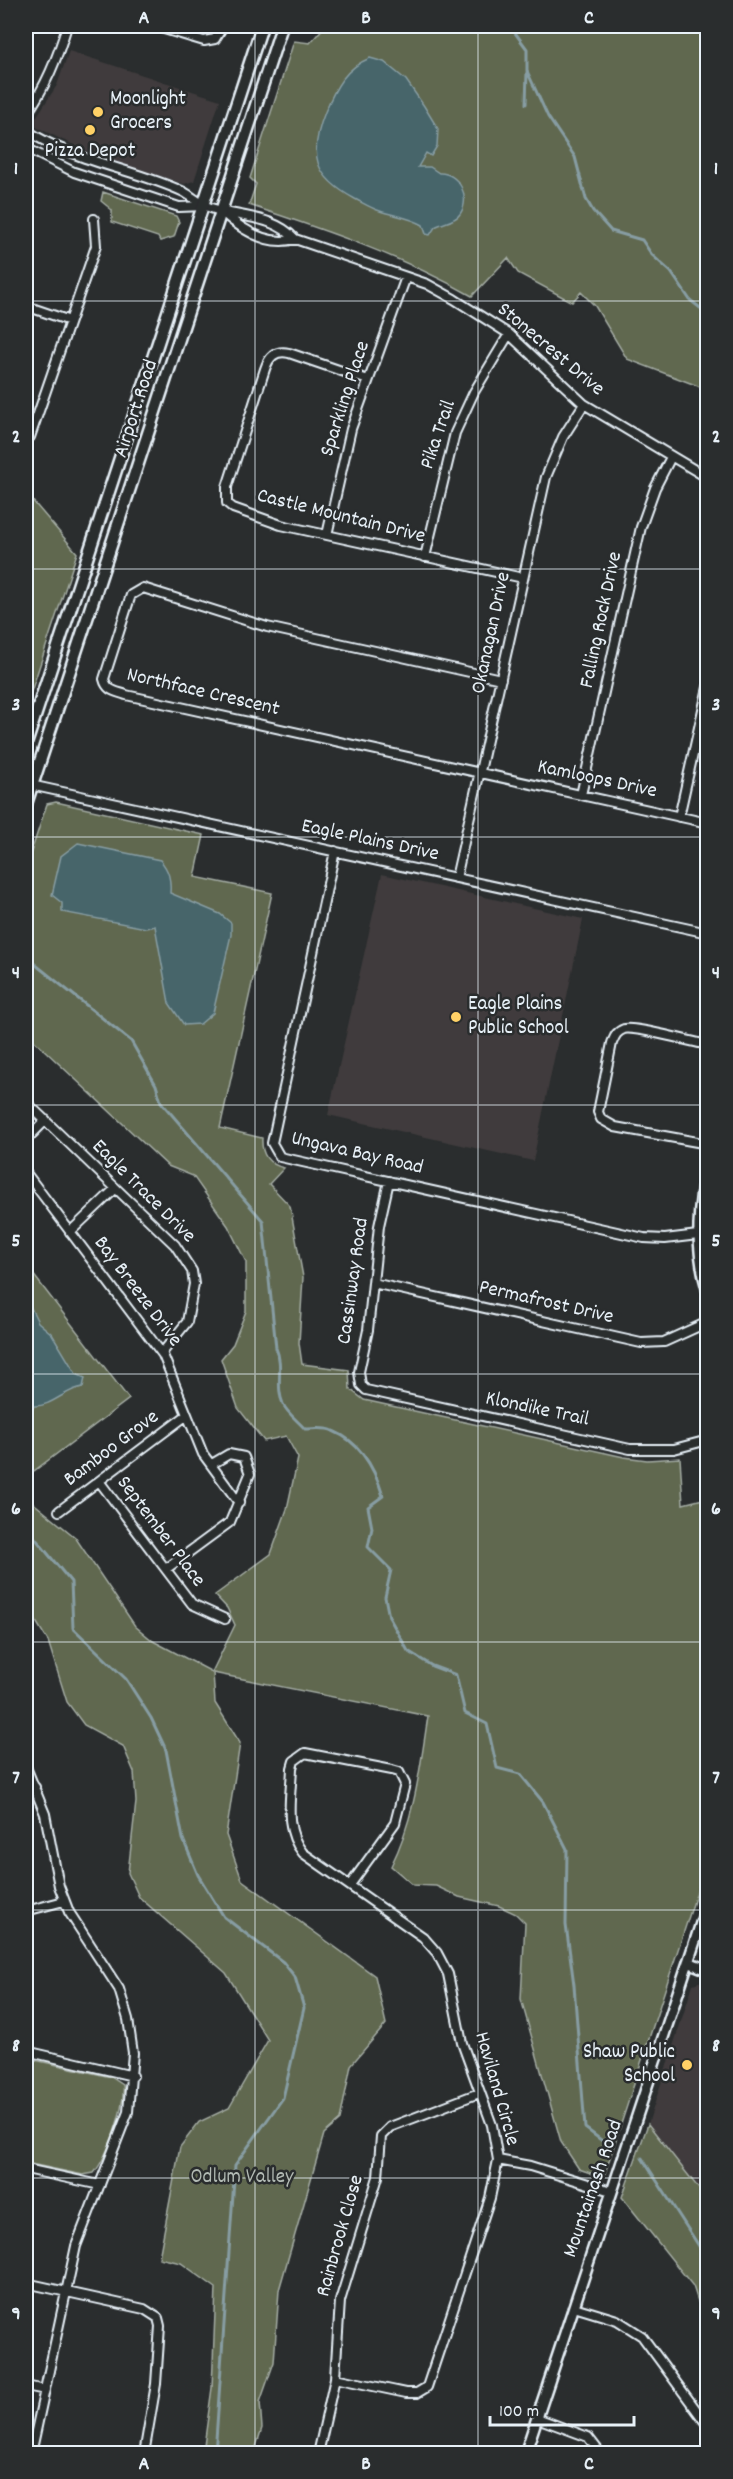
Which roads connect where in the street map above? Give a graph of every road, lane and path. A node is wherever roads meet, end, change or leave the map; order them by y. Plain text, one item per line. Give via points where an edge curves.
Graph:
1 (67, 26) edge
2 (154, 26) edge
3 (223, 26) edge
4 (262, 26) edge
5 (282, 26) edge
6 (26, 115) edge
7 (26, 130) edge
8 (26, 148) edge
9 (204, 206) junction
10 (222, 212) junction
11 (94, 219) dead end
12 (295, 239) junction
13 (406, 277) junction
14 (26, 306) edge
15 (70, 321) junction
16 (509, 334) junction
17 (368, 380) junction
18 (584, 404) junction
19 (30, 437) dead end
20 (671, 457) junction
21 (708, 478) edge
22 (327, 535) junction
23 (425, 556) junction
24 (523, 578) junction
25 (501, 679) junction
26 (708, 687) edge
27 (26, 744) edge
28 (480, 773) junction
29 (29, 785) edge
30 (581, 795) junction
31 (26, 804) edge
32 (679, 817) junction
33 (708, 823) edge
34 (335, 852) junction
35 (456, 878) junction
36 (708, 933) edge
37 (708, 1045) edge
38 (26, 1102) edge
39 (46, 1120) junction
40 (26, 1140) edge
41 (708, 1144) edge
42 (708, 1158) edge
43 (26, 1173) edge
44 (389, 1181) junction
45 (115, 1189) junction
46 (70, 1232) junction
47 (698, 1235) junction
48 (373, 1283) junction
49 (708, 1292) edge
50 (708, 1322) edge
51 (162, 1353) junction
52 (361, 1385) joint
53 (187, 1415) junction
54 (708, 1440) edge
55 (212, 1464) junction
56 (99, 1481) junction
57 (239, 1503) junction
58 (59, 1511) dead end
59 (166, 1569) junction
60 (225, 1619) dead end
61 (26, 1767) edge
62 (35, 1787) junction
63 (26, 1790) edge
64 (350, 1885) junction
65 (64, 1901) junction
66 (708, 1902) edge
67 (26, 1911) edge
68 (687, 1962) junction
69 (708, 1970) edge
70 (26, 2051) edge
71 (133, 2076) junction
72 (479, 2093) junction
73 (498, 2160) junction
74 (26, 2169) edge
75 (100, 2186) junction
76 (611, 2192) junction
77 (26, 2283) edge
78 (64, 2292) junction
79 (574, 2307) junction
80 (335, 2378) junction
81 (26, 2386) edge
82 (45, 2390) junction
83 (537, 2418) junction
84 (708, 2427) edge
85 (31, 2454) edge
86 (144, 2454) edge
87 (318, 2454) edge
88 (525, 2454) edge
89 (601, 2454) edge

1 - 6 street via 52,73
2 - 3 street via 204,41 215,39
4 - 9 main road, Airport Road
5 - 10 main road, Airport Road
7 - 9 street via 69,152 185,192
8 - 9 street via 74,172 147,197 179,207
9 - 10 street, Stonecrest Drive
9 - 27 main road, Airport Road
10 - 12 street, Stonecrest Drive via 286,228
10 - 12 street, Stonecrest Drive via 241,230 282,243
10 - 29 main road, Airport Road
11 - 15 street via 96,246
12 - 13 street, Stonecrest Drive
13 - 16 street, Stonecrest Drive via 427,284
13 - 17 street, Sparkling Place
14 - 15 street
15 - 19 street
16 - 18 street, Stonecrest Drive
16 - 23 street, Pika Trail via 455,433
17 - 22 street, Sparkling Place via 351,429
17 - 22 street, Castle Mountain Drive via 289,353 272,356 226,491 227,503 233,508 281,525
18 - 20 street, Stonecrest Drive
18 - 24 street, Okanagan Drive via 550,464
20 - 21 street, Stonecrest Drive
20 - 30 street, Falling Rock Drive via 651,495 641,526
22 - 23 street, Castle Mountain Drive
23 - 24 street, Castle Mountain Drive
24 - 25 street, Okanagan Drive
25 - 28 street, Okanagan Drive
25 - 28 street, Northface Crescent via 267,627 143,588 131,595 106,670 106,686 126,695
26 - 32 street
28 - 30 street, Kamloops Drive
28 - 35 street, Okanagan Drive
29 - 31 main road, Airport Road
29 - 34 street, Eagle Plains Drive
30 - 32 street, Kamloops Drive
32 - 33 street, Kamloops Drive
34 - 35 street, Eagle Plains Drive
34 - 44 street, Ungava Bay Road via 272,1143 280,1157
35 - 36 street, Eagle Plains Drive
37 - 41 street via 634,1029 621,1030 612,1042 598,1112 601,1119 615,1127
38 - 39 street, Eagle Trace Drive
39 - 40 street
39 - 45 street, Eagle Trace Drive
42 - 47 street via 699,1202
43 - 46 street, Bay Breeze Drive
44 - 47 street, Ungava Bay Road via 644,1238
44 - 48 street, Cassinway Road
45 - 46 street
45 - 51 street, Eagle Trace Drive via 177,1247 193,1275 187,1322
46 - 51 street, Bay Breeze Drive
47 - 49 street
48 - 50 street, Permafrost Drive via 641,1342 664,1342
48 - 52 street, Cassinway Road via 359,1372
51 - 53 street, Bay Breeze Drive
52 - 54 street, Klondike Trail via 373,1392 630,1449 674,1449
53 - 55 street, Bay Breeze Drive via 203,1454
53 - 56 street, Bamboo Grove
55 - 57 street, Bay Breeze Drive
55 - 57 street via 229,1454 244,1457 250,1474
56 - 58 street, Bamboo Grove
56 - 59 street, September Place
57 - 59 street via 230,1522
59 - 60 street, September Place via 192,1604
61 - 62 street
62 - 63 street
62 - 65 street via 45,1814 55,1874
64 - 64 street, Haviland Circle via 395,1823 405,1784 399,1772 305,1753 294,1761 292,1768 290,1821 294,1839 303,1852
64 - 72 street, Haviland Circle via 423,1937 436,1953 448,1974 462,2043
65 - 67 street
65 - 71 street via 119,1989 130,2030
66 - 68 street, Mountainash Road
68 - 69 street
68 - 76 street, Mountainash Road
70 - 71 street
71 - 75 street via 125,2121
72 - 73 street, Haviland Circle via 492,2125
72 - 80 street, Rainbrook Close via 390,2127 381,2136 378,2177 340,2301
73 - 76 street
73 - 80 street, Haviland Circle via 490,2198 427,2387 417,2393 406,2393
74 - 75 street
75 - 78 street via 76,2246
76 - 79 street, Mountainash Road
77 - 78 street
78 - 82 street
78 - 86 street via 144,2309 158,2319 156,2384
79 - 83 street, Mountainash Road
79 - 84 street via 617,2320 642,2336
80 - 87 street, Rainbrook Close
81 - 82 street
82 - 85 street
83 - 88 street, Mountainash Road
83 - 89 street via 588,2437

